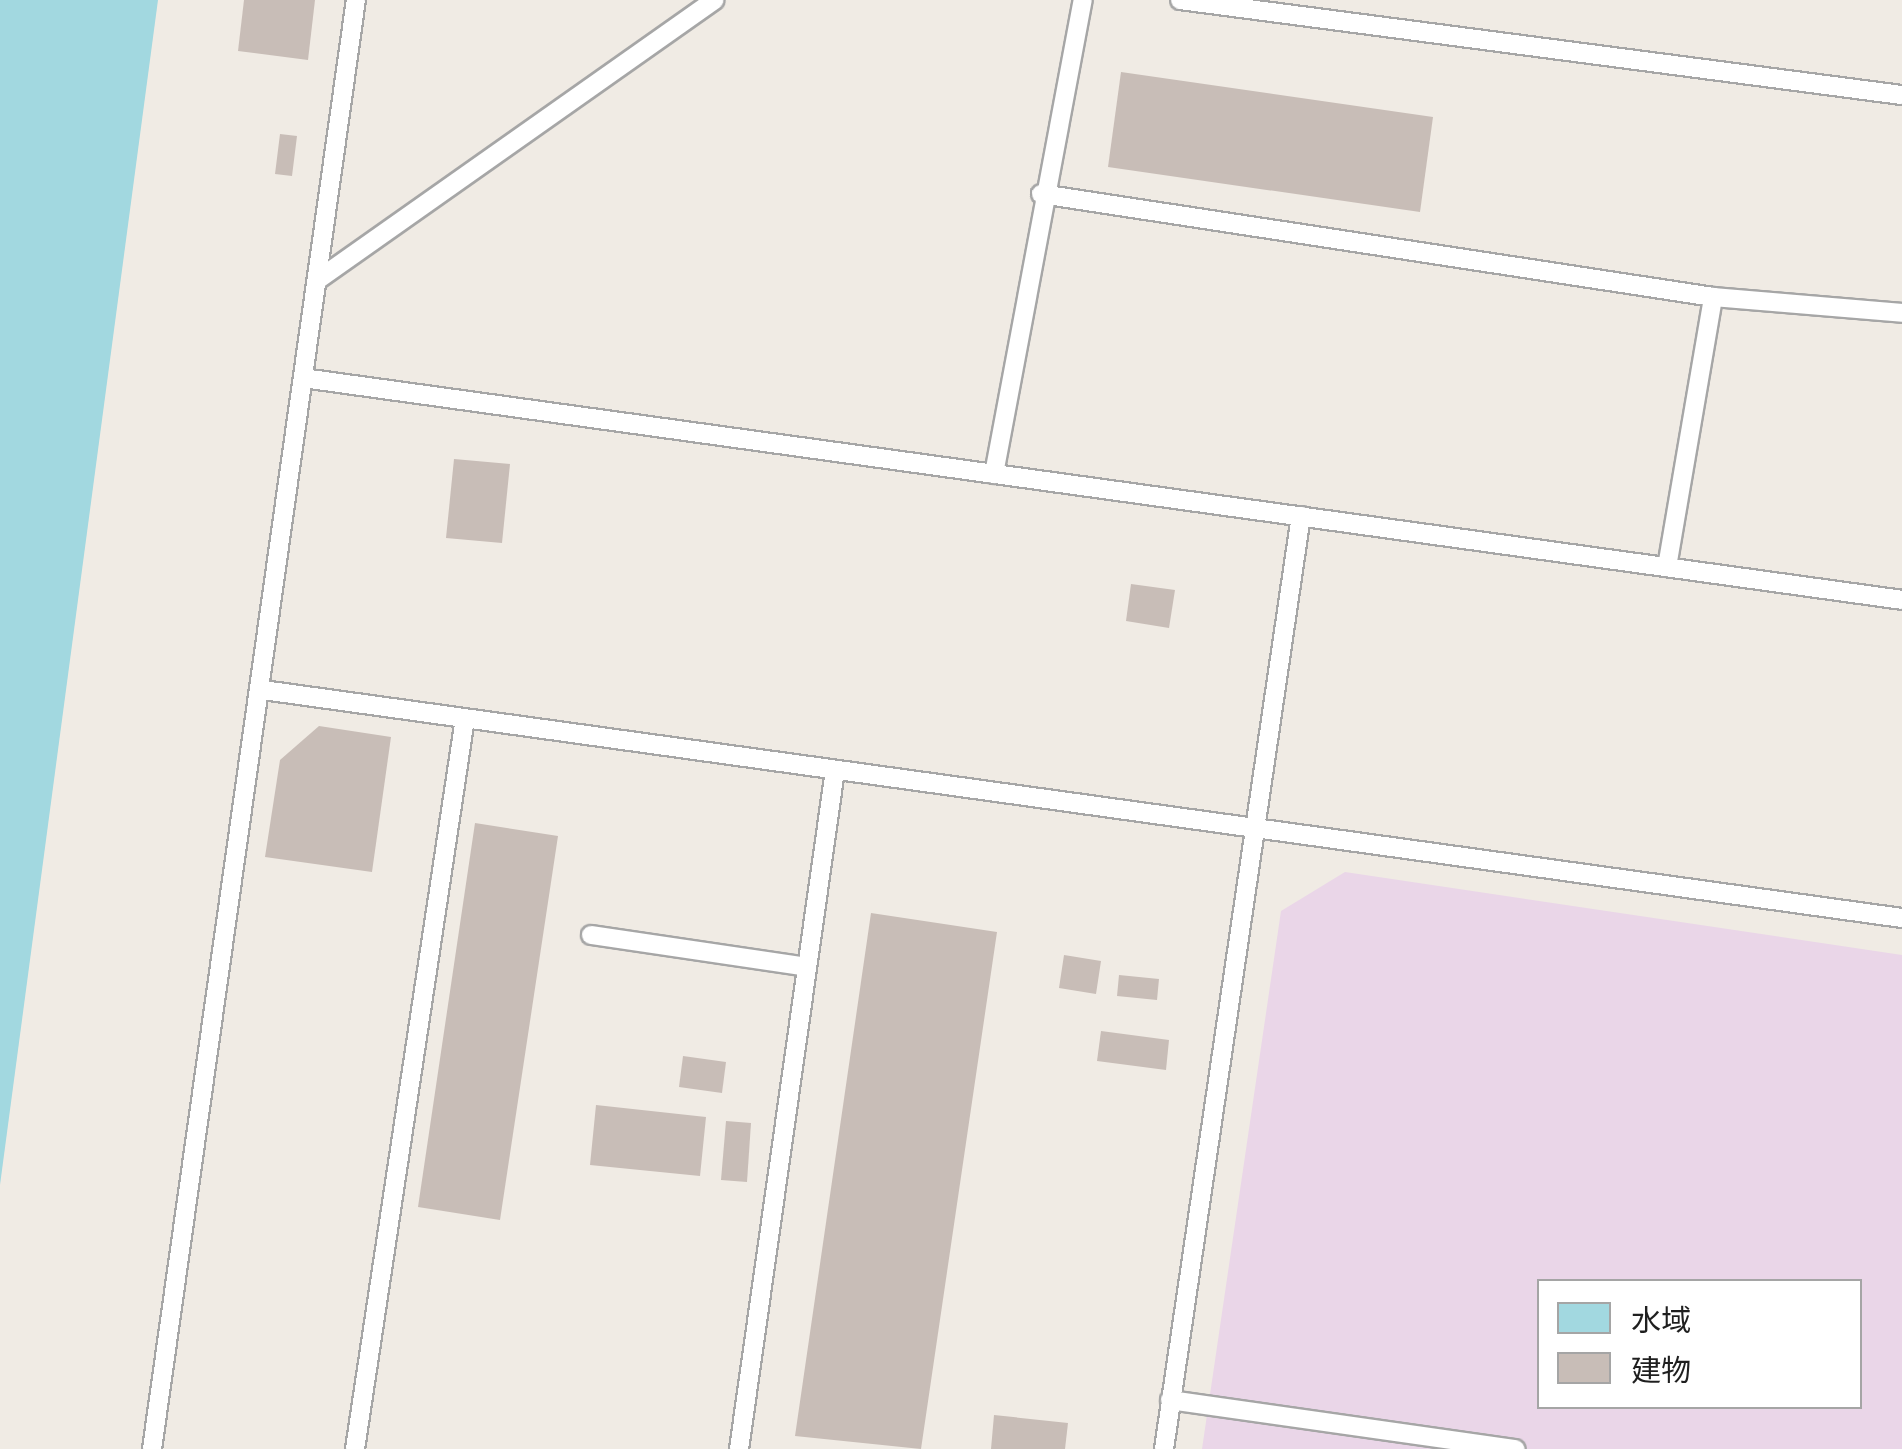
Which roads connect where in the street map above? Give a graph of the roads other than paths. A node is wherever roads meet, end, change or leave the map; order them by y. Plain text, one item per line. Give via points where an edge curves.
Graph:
1 (356, 0) edge
2 (714, 0) edge
3 (1083, 0) edge
4 (1180, 0) edge
5 (1902, 96) edge
6 (1041, 194) junction
7 (320, 279) junction
8 (1713, 297) junction
9 (1902, 313) edge
10 (303, 378) junction
11 (994, 474) junction
12 (1301, 516) junction
13 (1667, 567) junction
14 (1902, 600) edge
15 (263, 690) junction
16 (465, 718) junction
17 (835, 770) junction
18 (1249, 830) junction
19 (1902, 918) edge
20 (591, 935) dead end
21 (807, 967) junction
22 (1170, 1400) junction
23 (152, 1449) edge
24 (355, 1449) edge
25 (739, 1449) edge
26 (1164, 1449) edge
27 (1516, 1449) edge

1 - 7 lane
2 - 7 lane
3 - 6 lane
4 - 5 lane
6 - 8 lane
6 - 11 lane
7 - 10 lane
8 - 9 lane
8 - 13 lane
10 - 11 lane
10 - 15 lane
11 - 12 lane
12 - 13 lane
12 - 18 lane
13 - 14 lane
15 - 16 lane
15 - 23 lane
16 - 17 lane
16 - 24 lane
17 - 18 lane
17 - 21 lane
18 - 19 lane
18 - 22 lane
20 - 21 lane
21 - 25 lane
22 - 26 lane
22 - 27 lane

